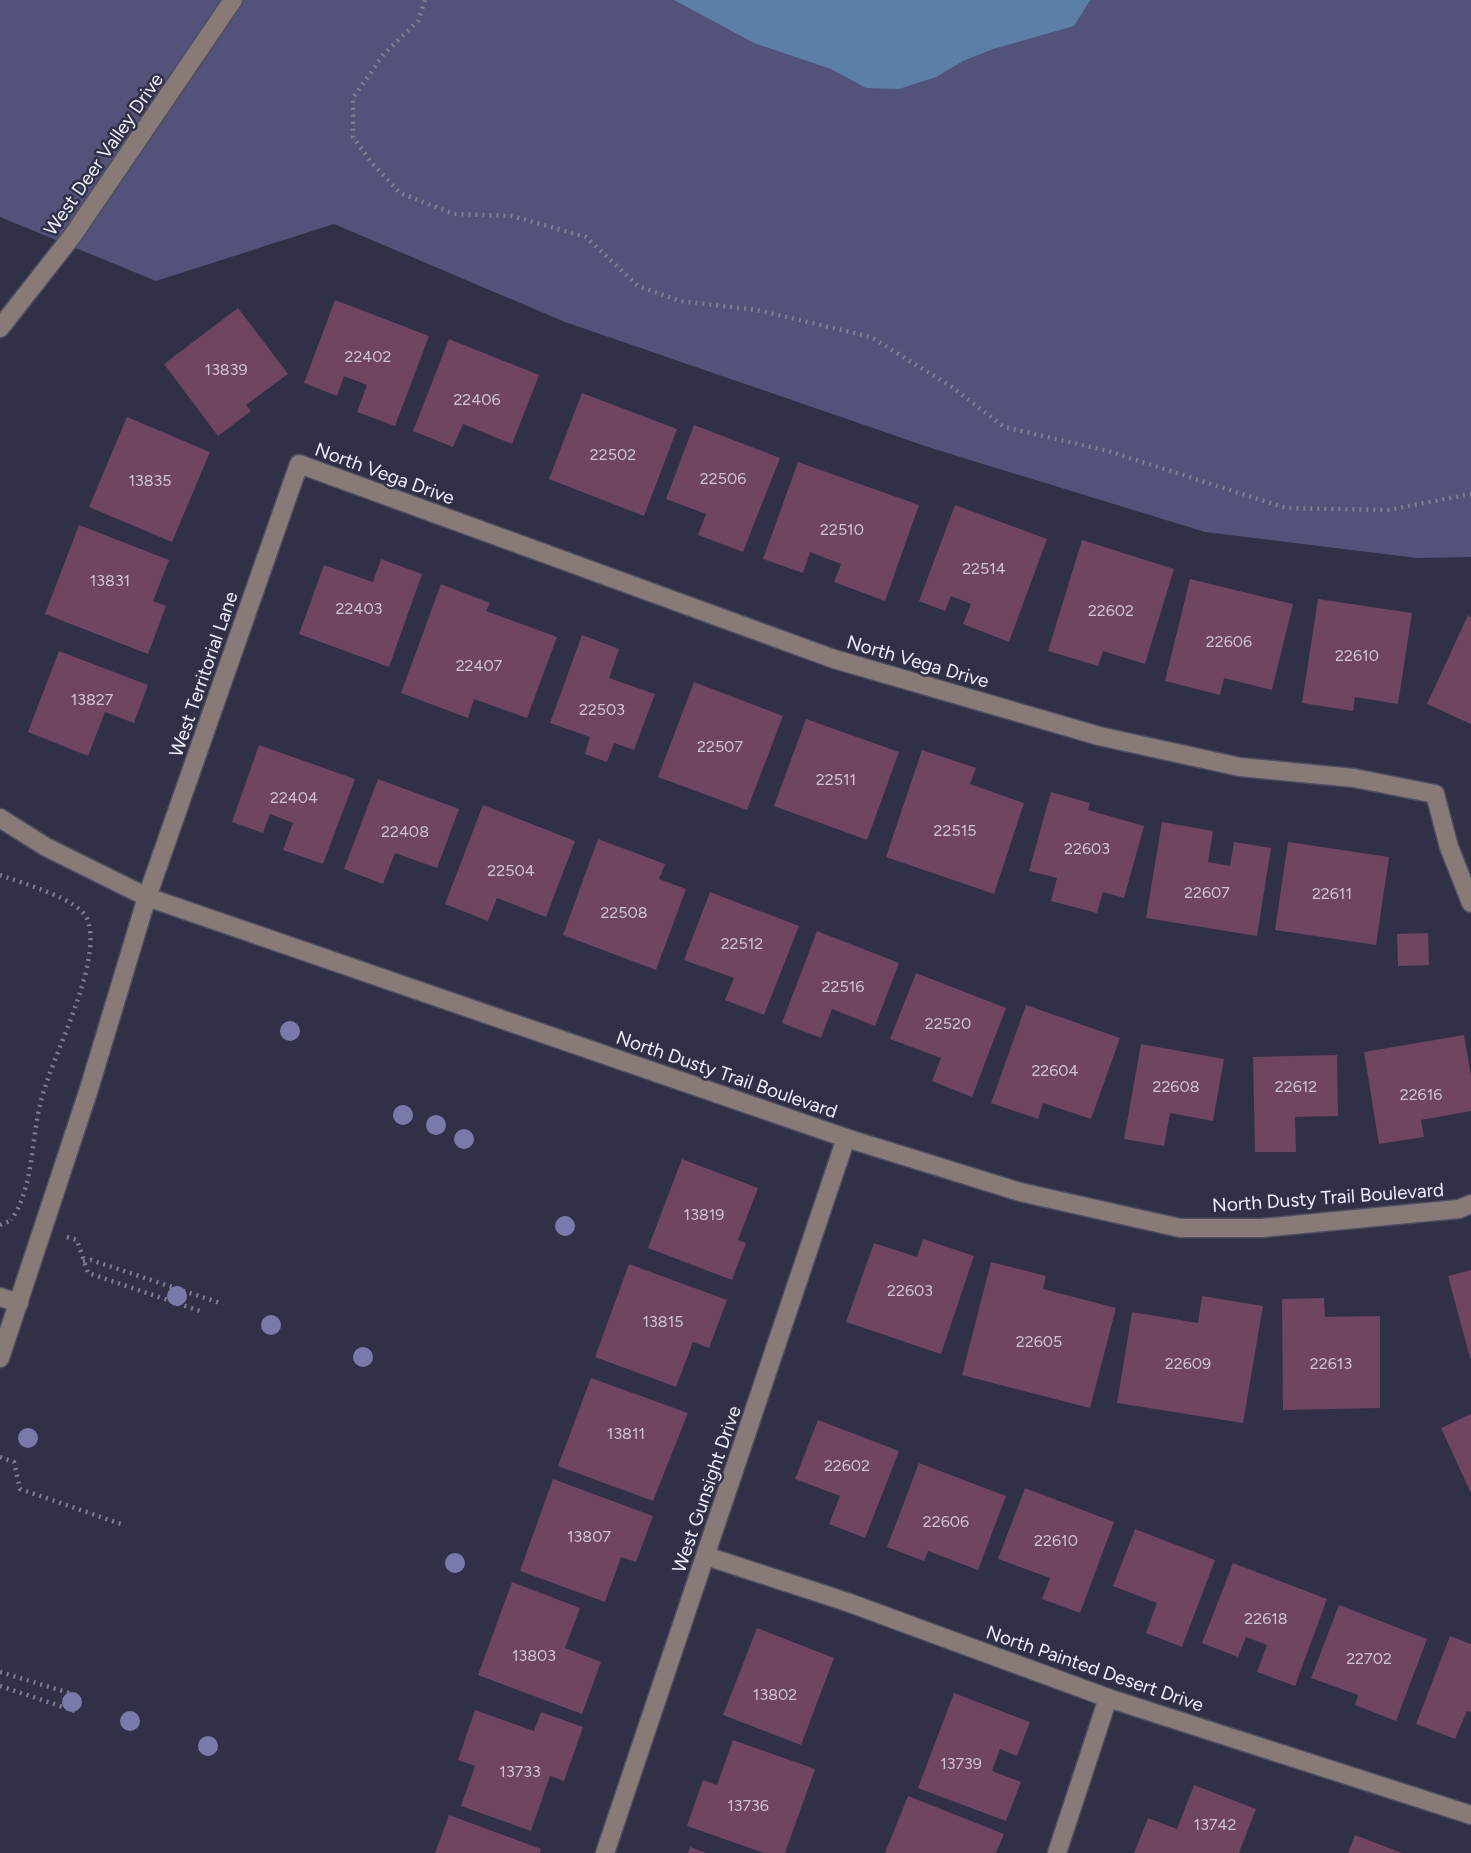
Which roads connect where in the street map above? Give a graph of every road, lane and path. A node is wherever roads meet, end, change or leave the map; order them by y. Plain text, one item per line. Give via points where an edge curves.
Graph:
1 (233, 0) edge
2 (425, 0) edge
3 (0, 328) edge
4 (299, 464) joint
5 (1471, 494) edge
6 (0, 818) edge
7 (0, 875) edge
8 (147, 897) junction
9 (1471, 903) edge
10 (846, 1138) junction
11 (1471, 1204) edge
12 (11, 1220) junction
13 (0, 1225) edge
14 (42, 1230) junction
15 (83, 1261) junction
16 (0, 1297) edge
17 (19, 1303) junction
18 (223, 1304) dead end
19 (200, 1311) dead end
20 (0, 1358) edge
21 (0, 1457) edge
22 (121, 1524) dead end
23 (706, 1556) junction
24 (0, 1672) edge
25 (0, 1686) edge
26 (76, 1696) dead end
27 (1108, 1698) junction
28 (75, 1711) dead end
29 (1471, 1815) edge
30 (605, 1853) edge
31 (1057, 1853) edge

1 - 3 street, West Deer Valley Drive via 73,235
2 - 5 path via 418,21 383,55 353,98 353,137 400,193 454,214 512,215 586,237 638,286 680,301 757,310 871,337 952,387 1004,427 1108,452 1286,508 1388,510
4 - 8 street, West Territorial Lane
4 - 9 street, North Vega Drive via 874,671 1099,736 1240,767 1354,778 1435,794
6 - 8 street, North Dusty Trail Boulevard via 46,847
7 - 12 path via 79,909 89,922 90,936 75,1016 41,1098 26,1184
8 - 10 street, North Dusty Trail Boulevard
8 - 14 street, West Territorial Lane
10 - 11 street, North Dusty Trail Boulevard via 1020,1192 1180,1228 1311,1224
10 - 23 street, West Gunsight Drive
12 - 13 path
12 - 14 path
14 - 15 path via 77,1240
14 - 17 street, West Territorial Lane
15 - 18 path
15 - 19 path via 88,1273
16 - 17 street
17 - 20 street, West Territorial Lane
21 - 22 path via 14,1462 20,1489
23 - 27 street, North Painted Desert Drive via 847,1602
23 - 30 street, West Gunsight Drive
24 - 26 path
25 - 28 path
27 - 29 street, North Painted Desert Drive
27 - 31 street

